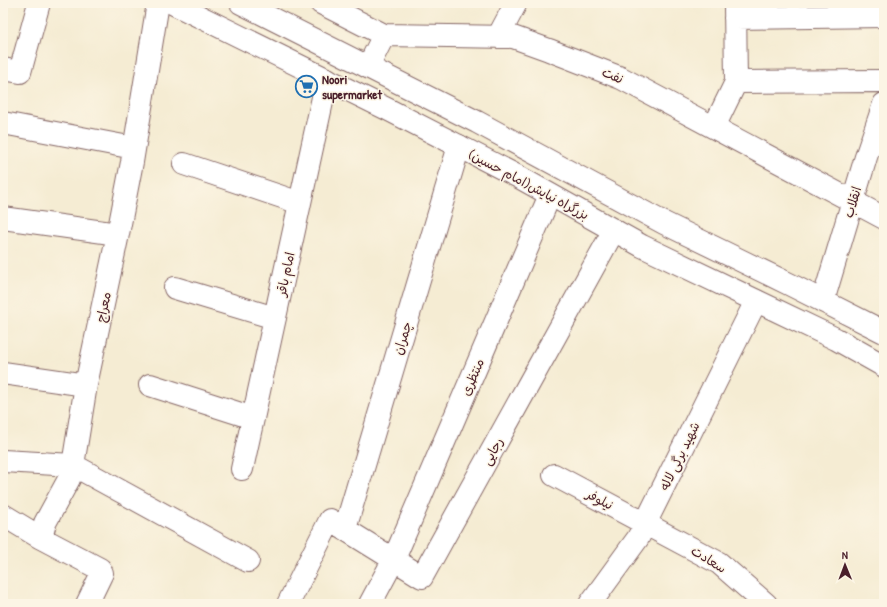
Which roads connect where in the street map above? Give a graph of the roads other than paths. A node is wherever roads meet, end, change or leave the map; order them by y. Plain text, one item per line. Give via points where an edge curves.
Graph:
1 (39, 3) edge
2 (158, 3) edge
3 (172, 3) edge
4 (242, 3) edge
5 (321, 3) edge
6 (516, 3) edge
7 (735, 10) edge
8 (884, 16) edge
9 (384, 35) junction
10 (498, 37) junction
11 (368, 66) junction
12 (3, 69) edge
13 (327, 79) junction
14 (884, 81) edge
15 (736, 82) junction
16 (884, 104) edge
17 (3, 123) edge
18 (714, 127) junction
19 (459, 146) junction
20 (134, 148) junction
21 (184, 164) dead end
22 (550, 195) junction
23 (853, 201) junction
24 (300, 203) junction
25 (3, 218) edge
26 (884, 218) edge
27 (614, 230) junction
28 (118, 234) junction
29 (175, 288) dead end
30 (756, 301) junction
31 (823, 301) junction
32 (275, 318) junction
33 (884, 332) edge
34 (884, 366) edge
35 (3, 373) edge
36 (86, 385) junction
37 (150, 385) dead end
38 (253, 418) junction
39 (3, 461) edge
40 (73, 465) junction
41 (242, 469) dead end
42 (554, 475) dead end
43 (3, 515) edge
44 (337, 524) junction
45 (646, 524) junction
46 (41, 538) junction
47 (394, 560) junction
48 (248, 561) dead end
49 (87, 604) edge
50 (288, 604) edge
51 (370, 604) edge
52 (590, 604) edge
53 (766, 604) edge

1 - 12 main road via 20,72
2 - 20 main road, معراج
3 - 13 main road, بزرگراه نیایش(امام حسین)
4 - 11 main road
5 - 9 main road, نفت
6 - 10 main road
7 - 8 main road
7 - 15 main road
9 - 10 main road, نفت
9 - 11 main road
10 - 18 main road, نفت via 513,37 621,78
11 - 31 main road via 664,223
13 - 19 main road, بزرگراه نیایش(امام حسین)
13 - 24 main road, امام باقر
14 - 15 main road
15 - 18 main road
16 - 23 main road, انقلاب
17 - 20 main road
18 - 23 main road, نفت
19 - 22 main road, بزرگراه نیایش(امام حسین)
19 - 44 main road, چمران
20 - 28 main road, معراج
21 - 24 main road
22 - 27 main road, بزرگراه نیایش(امام حسین)
22 - 47 main road, منتظری
23 - 26 main road, نفت
23 - 31 main road, انقلاب
24 - 32 main road, امام باقر
25 - 28 main road
27 - 30 main road, بزرگراه نیایش(امام حسین)
27 - 47 main road, رجایی via 422,577
28 - 36 main road, معراج
29 - 32 main road
30 - 34 main road, بزرگراه نیایش(امام حسین) via 836,339
30 - 45 main road, شهید برگی لاله
31 - 33 main road
32 - 38 main road, امام باقر
35 - 36 main road
36 - 40 main road, معراج
37 - 38 main road
38 - 41 main road, امام باقر
39 - 40 main road
40 - 46 main road, معراج via 69,479 45,523
40 - 48 main road
42 - 45 main road, نیلوفر
43 - 46 main road
44 - 47 main road, رجایی
44 - 50 main road, چمران
45 - 52 main road, شهید برگی لاله
45 - 53 main road, سعادت via 719,563
46 - 49 main road via 100,569 102,573
47 - 51 main road, منتظری

